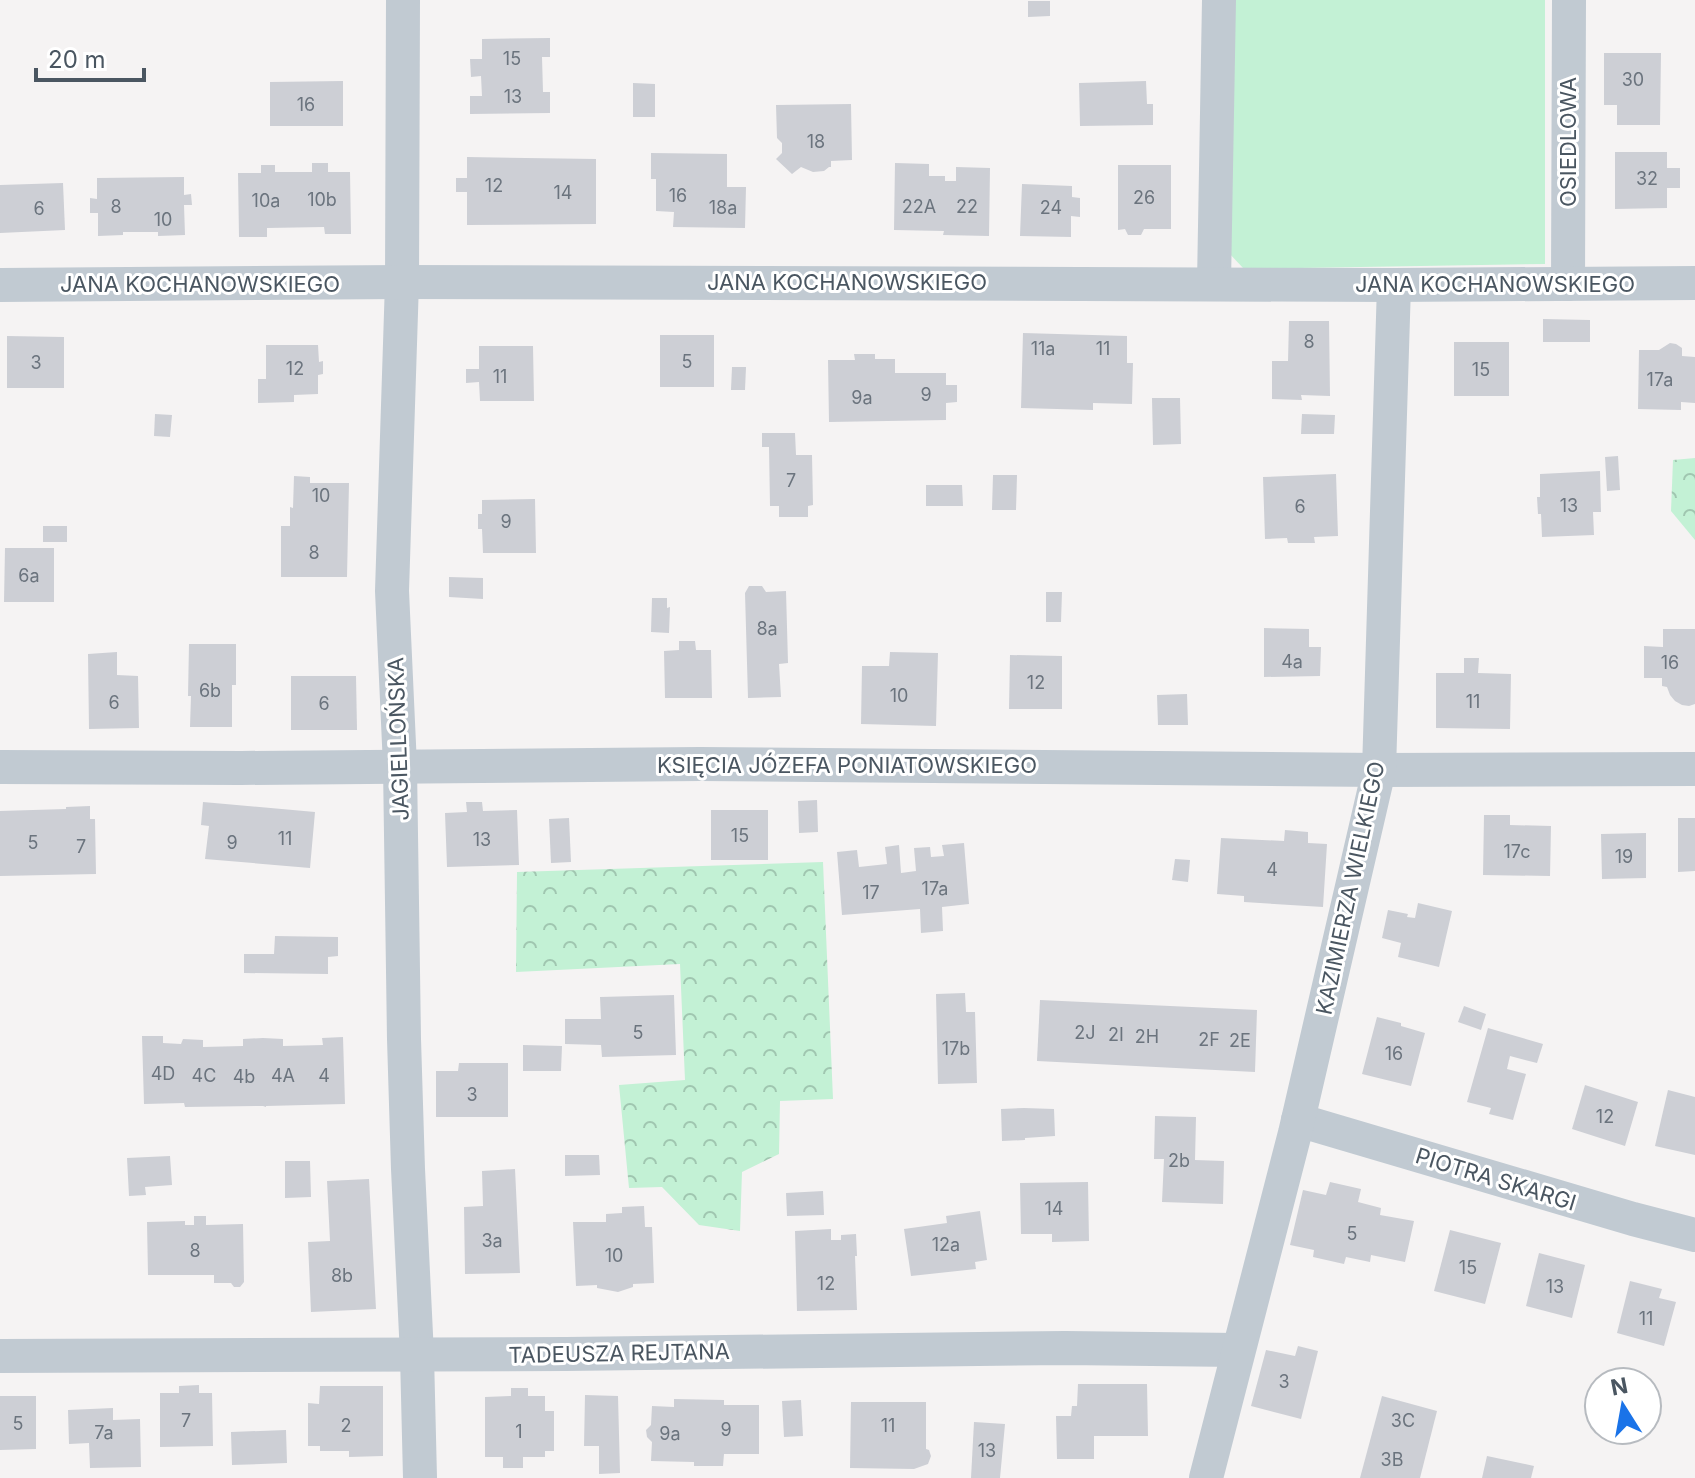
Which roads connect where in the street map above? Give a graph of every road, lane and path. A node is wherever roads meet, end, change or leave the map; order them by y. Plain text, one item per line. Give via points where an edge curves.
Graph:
1 (403, 0) edge
2 (1219, 0) edge
3 (1569, 0) edge
4 (402, 282) junction
5 (1214, 283) junction
6 (1695, 283) edge
7 (1568, 284) junction
8 (0, 285) edge
9 (1394, 285) junction
10 (400, 766) junction
11 (0, 767) edge
12 (1695, 769) edge
13 (1379, 770) junction
14 (1298, 1120) junction
15 (1695, 1235) edge
16 (1238, 1350) junction
17 (417, 1355) junction
18 (0, 1356) edge
19 (420, 1478) edge
20 (1206, 1478) edge

1 - 4 street, JAGIELLOŃSKA
2 - 5 street
3 - 7 street, OSIEDLOWA
4 - 5 street, JANA KOCHANOWSKIEGO
4 - 8 street, JANA KOCHANOWSKIEGO
4 - 10 street, JAGIELLOŃSKA via 392,591
5 - 9 street, JANA KOCHANOWSKIEGO
6 - 7 street, JANA KOCHANOWSKIEGO
7 - 9 street, JANA KOCHANOWSKIEGO
9 - 13 street, KAZIMIERZA WIELKIEGO
10 - 11 street, KSIĘCIA JÓZEFA PONIATOWSKIEGO
10 - 13 street, KSIĘCIA JÓZEFA PONIATOWSKIEGO
10 - 17 street, JAGIELLOŃSKA
12 - 13 street, KSIĘCIA JÓZEFA PONIATOWSKIEGO
13 - 14 street, KAZIMIERZA WIELKIEGO
14 - 15 street, PIOTRA SKARGI
14 - 16 street, KAZIMIERZA WIELKIEGO
16 - 17 street, TADEUSZA REJTANA
16 - 20 street, KAZIMIERZA WIELKIEGO
17 - 18 street, TADEUSZA REJTANA
17 - 19 street, JAGIELLOŃSKA

